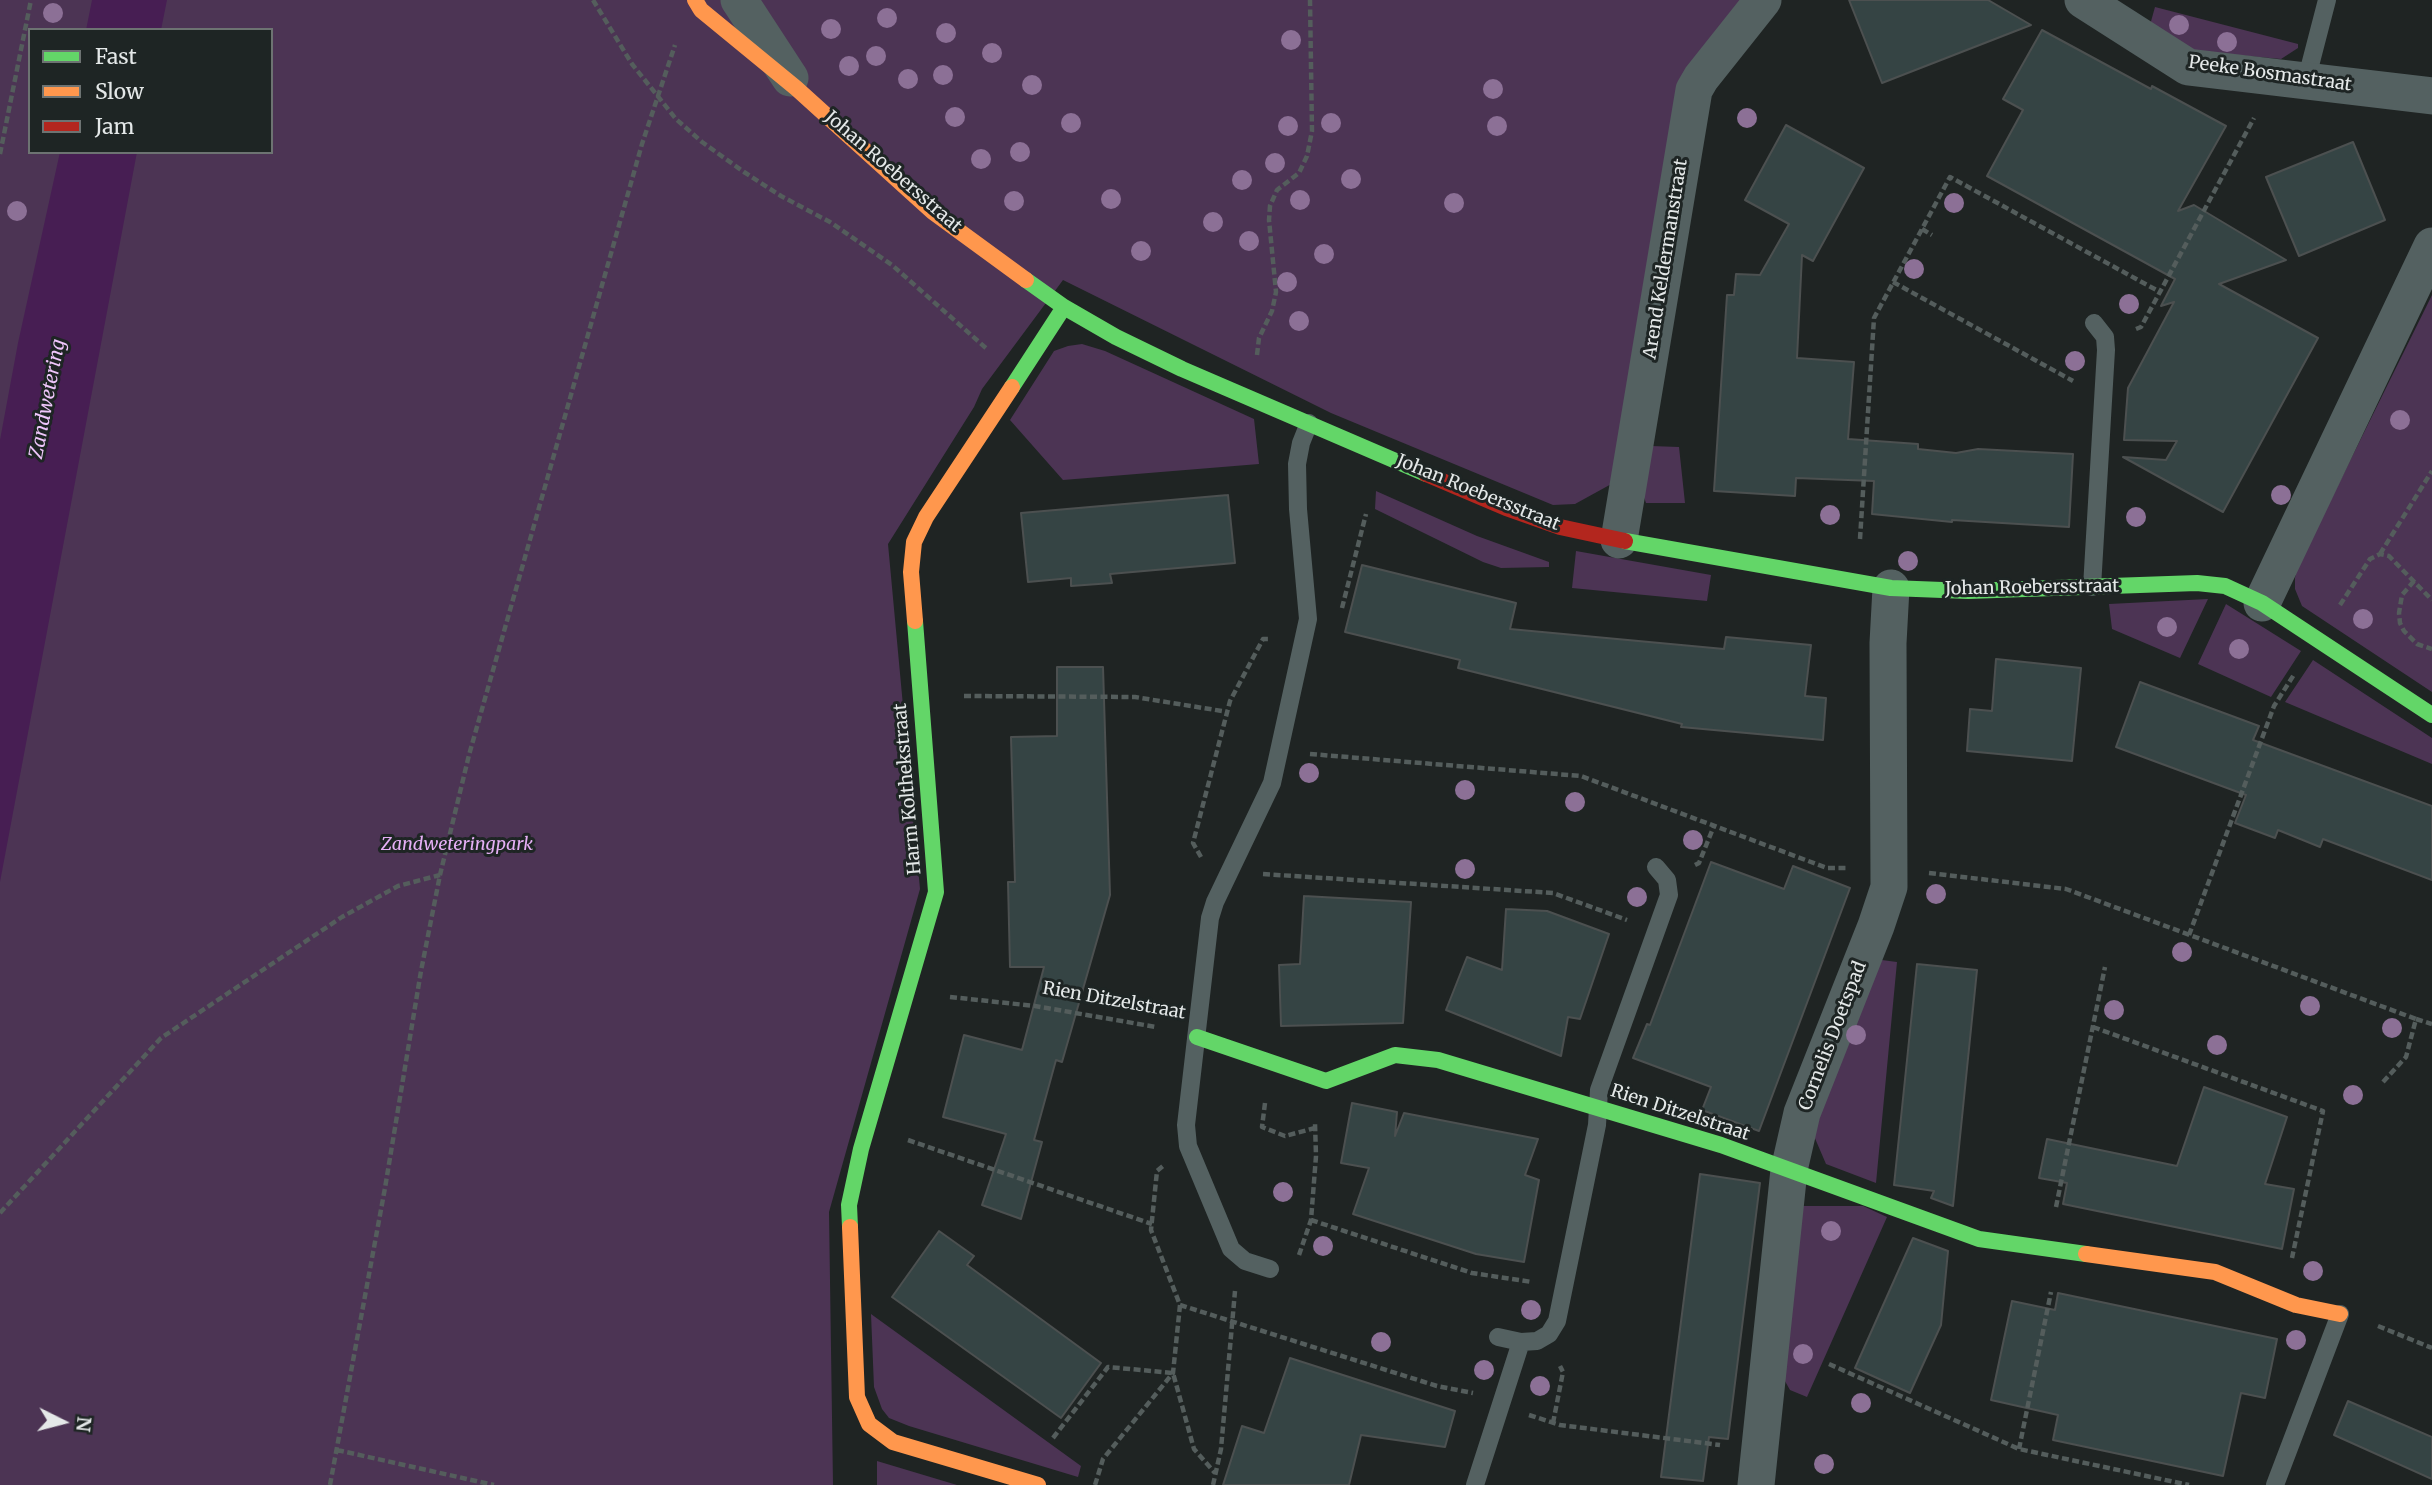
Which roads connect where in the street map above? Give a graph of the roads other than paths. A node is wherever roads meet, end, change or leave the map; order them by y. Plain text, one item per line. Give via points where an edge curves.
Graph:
1 (739, 0) edge
2 (1763, 0) edge
3 (2083, 0) edge
4 (2327, 0) edge
5 (698, 5) edge
6 (2291, 79) junction
7 (796, 88) junction
8 (2432, 96) edge
9 (2432, 246) edge
10 (1064, 307) junction
11 (2100, 330) road end
12 (1309, 423) junction
13 (1619, 540) junction
14 (1874, 585) junction
15 (2092, 587) junction
16 (2262, 603) junction
17 (2432, 715) edge
18 (1662, 873) road end
19 (1197, 1037) junction
20 (1598, 1108) junction
21 (1789, 1170) junction
22 (1269, 1269) dead end
23 (2340, 1314) joint
24 (1498, 1337) dead end
25 (1521, 1342) junction
26 (1038, 1485) edge
27 (1475, 1485) edge
28 (1756, 1485) edge
29 (2275, 1485) edge

1 - 7 street, Johan Roebersstraat
2 - 13 street, Arend Keldermanstraat via 1694,90
3 - 6 street, Peeke Bosmastraat via 2188,67
4 - 6 lane
5 - 7 street, Johan Roebersstraat
6 - 8 street, Peeke Bosmastraat
7 - 10 street, Johan Roebersstraat via 933,212
9 - 16 street
10 - 12 street, Johan Roebersstraat via 1116,337
10 - 26 street, Harm Kolthekstraat via 914,542 911,572 936,892 849,1205 857,1397 864,1416 876,1431 903,1445
11 - 15 lane via 2104,389
12 - 13 street, Johan Roebersstraat via 1535,519
12 - 19 lane via 1297,464 1308,619 1272,783 1210,918
13 - 14 street, Johan Roebersstraat
14 - 15 street, Johan Roebersstraat via 1968,591
14 - 21 street, Cornelis Doetspad via 1888,643 1889,887 1802,1113
15 - 16 street, Johan Roebersstraat via 2207,583 2238,590
16 - 17 street, Johan Roebersstraat
18 - 20 lane via 1669,895 1600,1090
19 - 20 street, Rien Ditzelstraat via 1326,1081 1395,1055 1438,1060
19 - 22 lane via 1186,1125 1188,1146 1225,1240 1237,1256
20 - 21 street, Rien Ditzelstraat
20 - 25 lane via 1557,1321 1543,1339
21 - 23 street, Rien Ditzelstraat via 1979,1239 2215,1272 2296,1306
21 - 28 street, Cornelis Doetspad
23 - 29 lane
24 - 25 lane
25 - 27 lane

